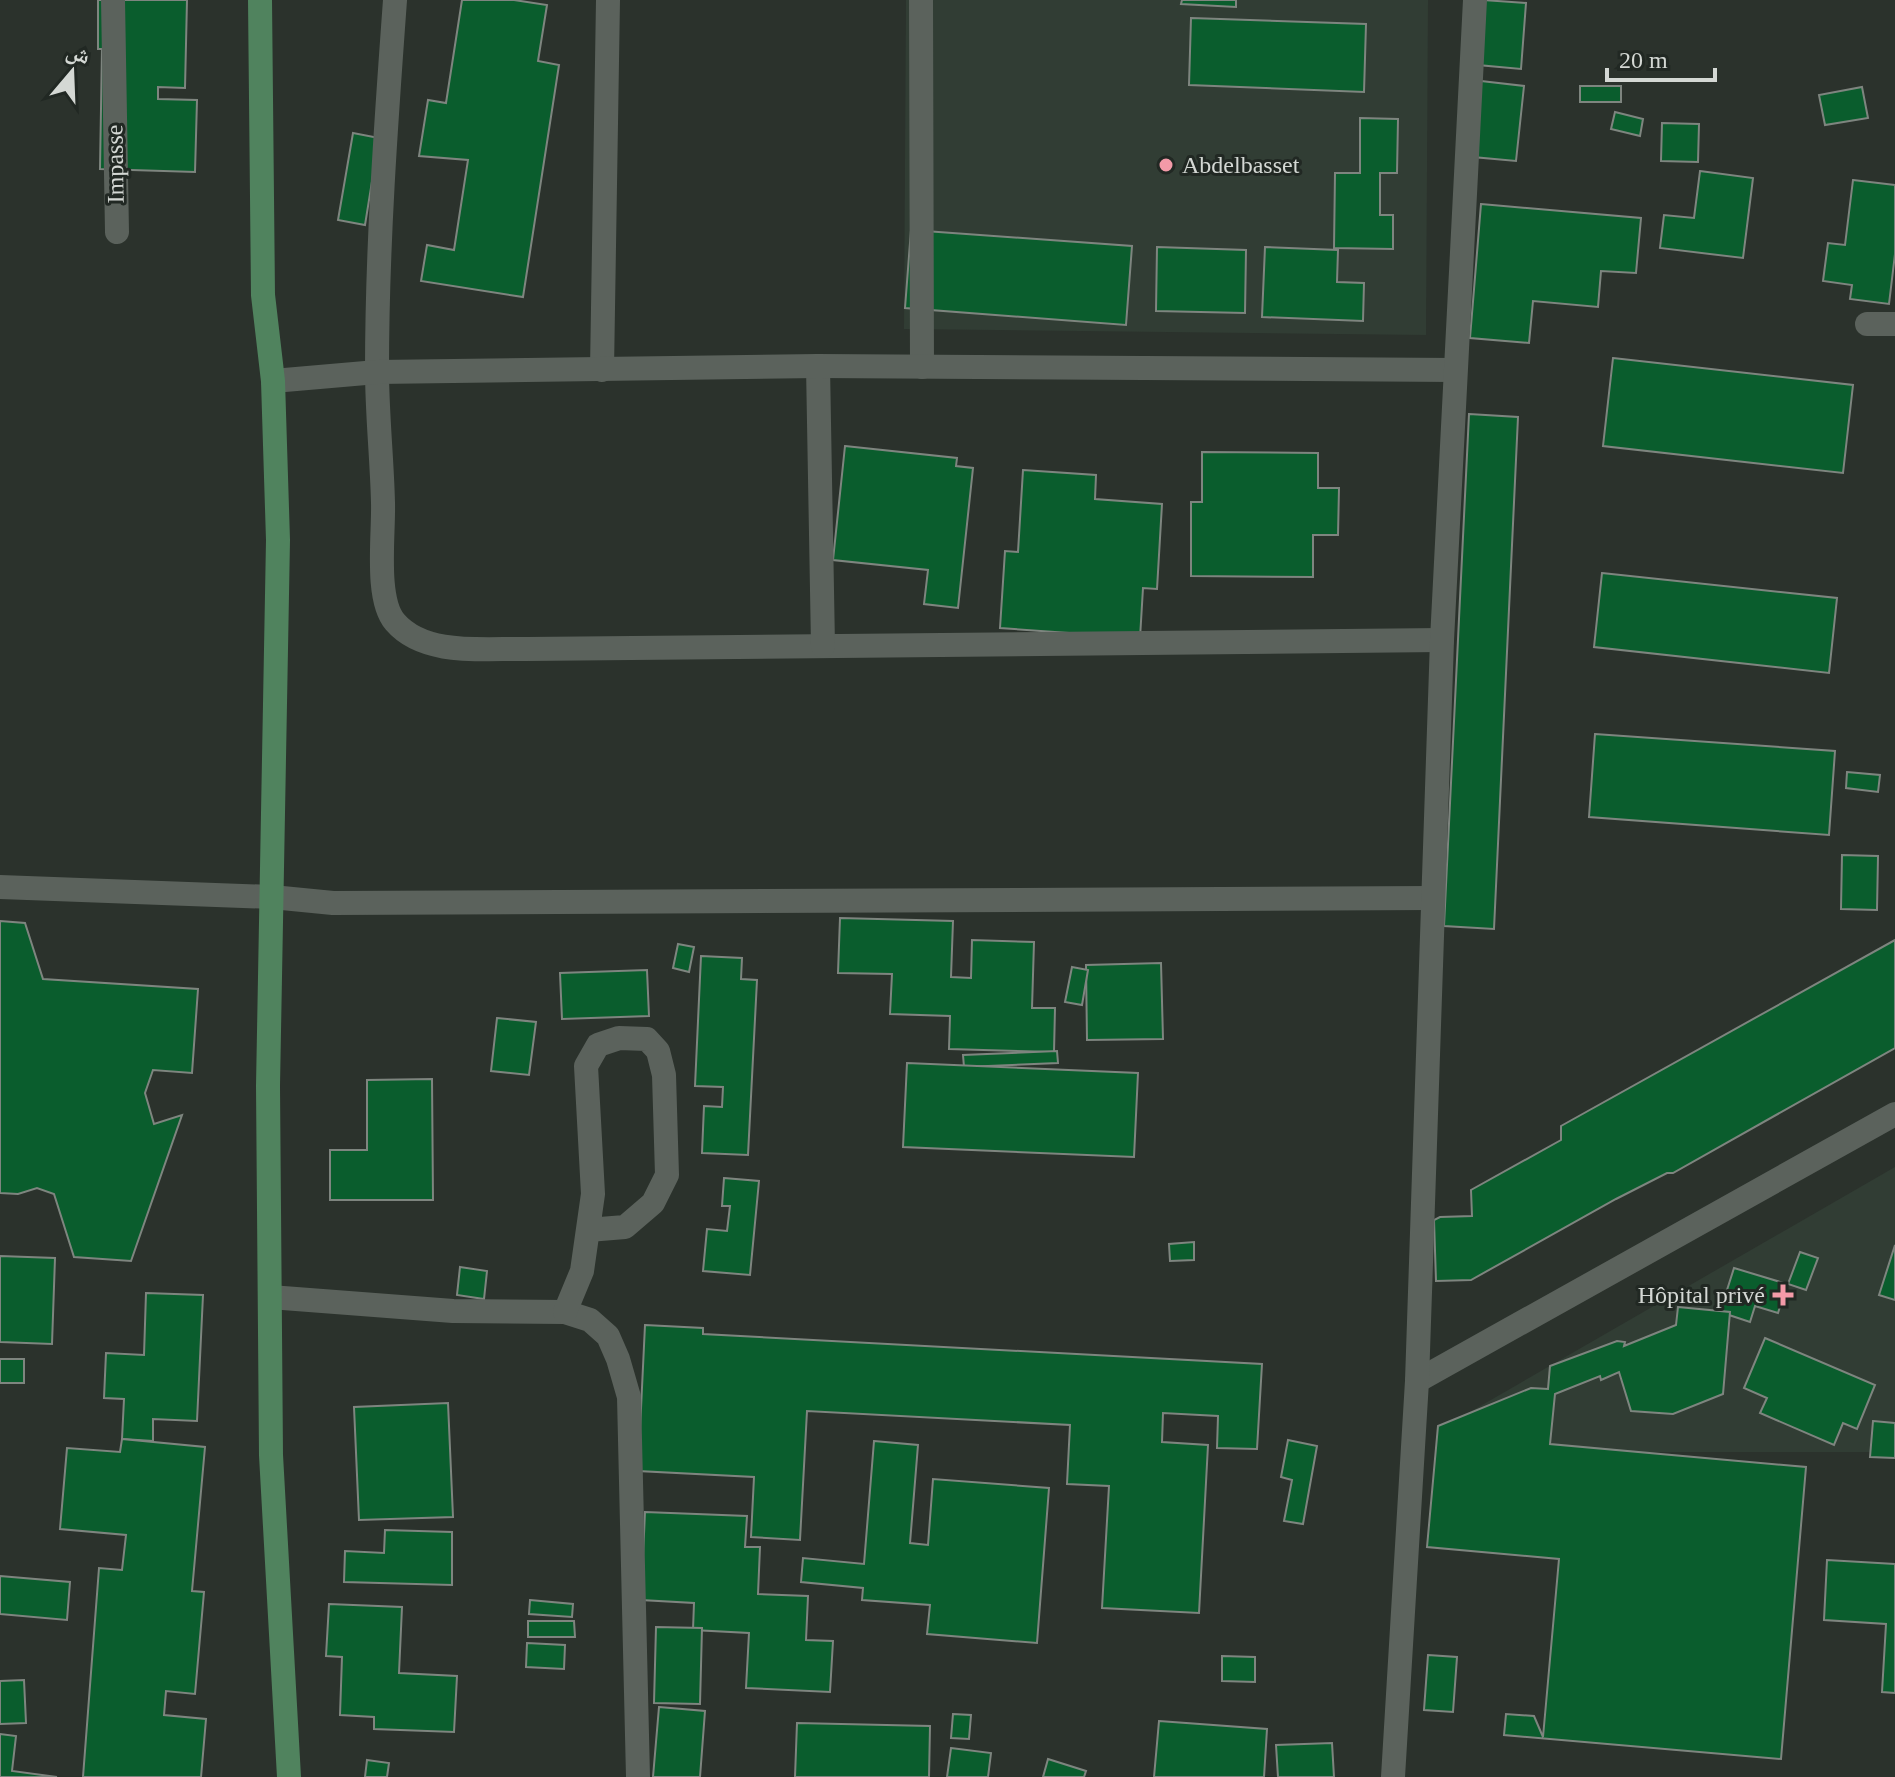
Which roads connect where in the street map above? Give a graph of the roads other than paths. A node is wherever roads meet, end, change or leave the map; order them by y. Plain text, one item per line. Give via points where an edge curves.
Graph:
1 (113, 0) edge
2 (260, 0) edge
3 (395, 0) edge
4 (608, 0) edge
5 (921, 0) edge
6 (1475, 0) edge
7 (117, 232) dead end
8 (1867, 324) dead end
9 (1895, 324) edge
10 (818, 366) junction
11 (922, 367) junction
12 (602, 370) junction
13 (1455, 370) junction
14 (377, 372) junction
15 (273, 381) junction
16 (1442, 640) junction
17 (823, 646) junction
18 (0, 887) edge
19 (272, 897) junction
20 (1432, 898) junction
21 (1895, 1114) edge
22 (588, 1230) junction
23 (270, 1297) junction
24 (565, 1312) junction
25 (1417, 1381) junction
26 (289, 1777) edge
27 (638, 1777) edge
28 (1393, 1777) edge

1 - 7 street, Impasse
2 - 15 main road via 263,295
3 - 14 street
4 - 12 street
5 - 11 street
6 - 13 street
8 - 9 street
10 - 11 street
10 - 12 street
10 - 17 street
11 - 13 street
12 - 14 street
13 - 16 street
14 - 15 street
14 - 17 street via 386,608 415,639 452,648
15 - 19 main road via 278,540
16 - 17 street
16 - 20 street
18 - 19 street
19 - 20 street via 333,903
19 - 23 main road
20 - 25 street
21 - 25 street
22 - 22 street via 593,1194 586,1066 598,1045 619,1038 647,1039 658,1051 664,1075 667,1175 653,1203 625,1227
22 - 24 street via 582,1271
23 - 24 street via 453,1311
23 - 26 main road via 271,1455
24 - 27 street via 590,1320 608,1336 629,1397
25 - 28 street

